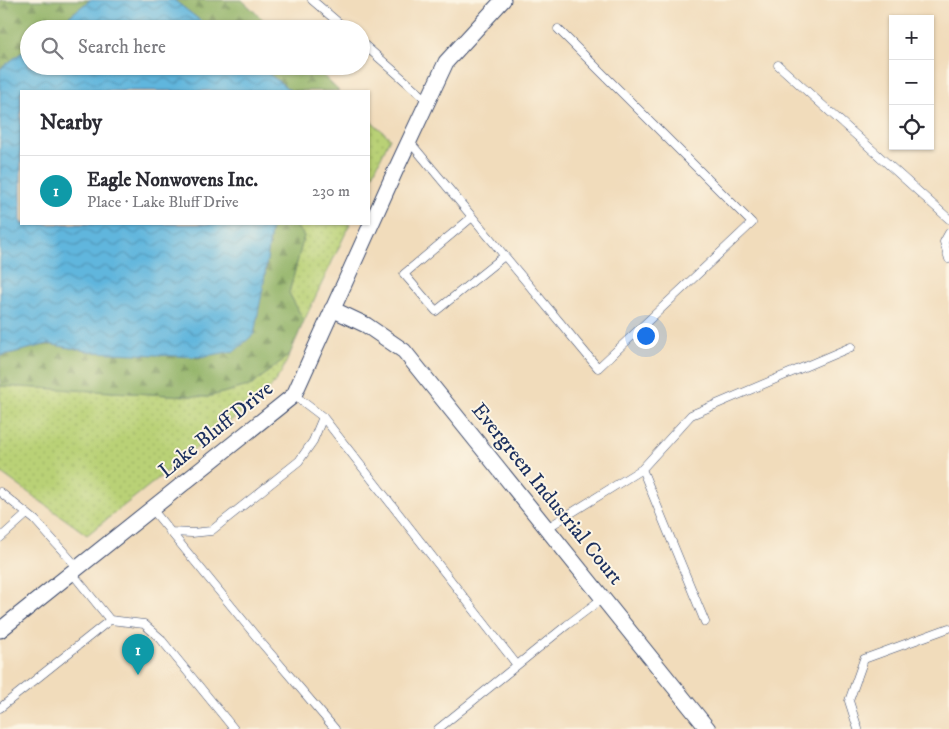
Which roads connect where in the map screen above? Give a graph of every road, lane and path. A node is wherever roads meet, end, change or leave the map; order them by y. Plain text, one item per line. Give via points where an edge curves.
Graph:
1 (312, 0) edge
2 (503, 0) edge
3 (335, 20) edge
4 (558, 29) dead end
5 (370, 50) edge
6 (778, 65) dead end
7 (428, 101) junction
8 (409, 142) junction
9 (471, 218) junction
10 (949, 219) edge
11 (949, 233) edge
12 (504, 257) junction
13 (949, 259) edge
14 (332, 309) junction
15 (851, 347) dead end
16 (294, 395) junction
17 (323, 417) junction
18 (642, 469) junction
19 (0, 492) edge
20 (152, 509) junction
21 (27, 514) junction
22 (547, 528) junction
23 (170, 532) junction
24 (0, 538) edge
25 (75, 570) junction
26 (603, 598) junction
27 (110, 620) junction
28 (705, 622) dead end
29 (949, 628) edge
30 (0, 630) edge
31 (518, 665) junction
32 (0, 708) edge
33 (234, 729) edge
34 (335, 729) edge
35 (438, 729) edge
36 (708, 729) edge
37 (858, 729) edge

1 - 3 lane
2 - 7 street, Lake Bluff Drive via 446,62
4 - 12 lane via 752,223 598,368
5 - 7 lane
6 - 10 lane
7 - 8 street, Lake Bluff Drive
8 - 9 lane
8 - 14 street, Lake Bluff Drive
9 - 12 lane
9 - 12 lane via 404,274 436,311
11 - 13 lane via 944,242
14 - 16 street, Lake Bluff Drive
14 - 22 street, Evergreen Industrial Court via 404,351
15 - 18 lane via 691,415
16 - 17 lane
16 - 20 street, Lake Bluff Drive
17 - 23 lane via 313,441 299,461 211,531
17 - 31 lane
18 - 22 lane
18 - 28 lane
19 - 21 lane
20 - 23 lane
20 - 25 street, Lake Bluff Drive
21 - 24 lane
21 - 25 lane
22 - 26 street, Evergreen Industrial Court
23 - 34 lane
25 - 27 lane
25 - 30 street, Lake Bluff Drive
26 - 31 lane
26 - 36 street, Evergreen Industrial Court
27 - 32 lane
27 - 33 lane via 144,624 160,638
29 - 37 lane via 864,659 849,701
31 - 35 lane

